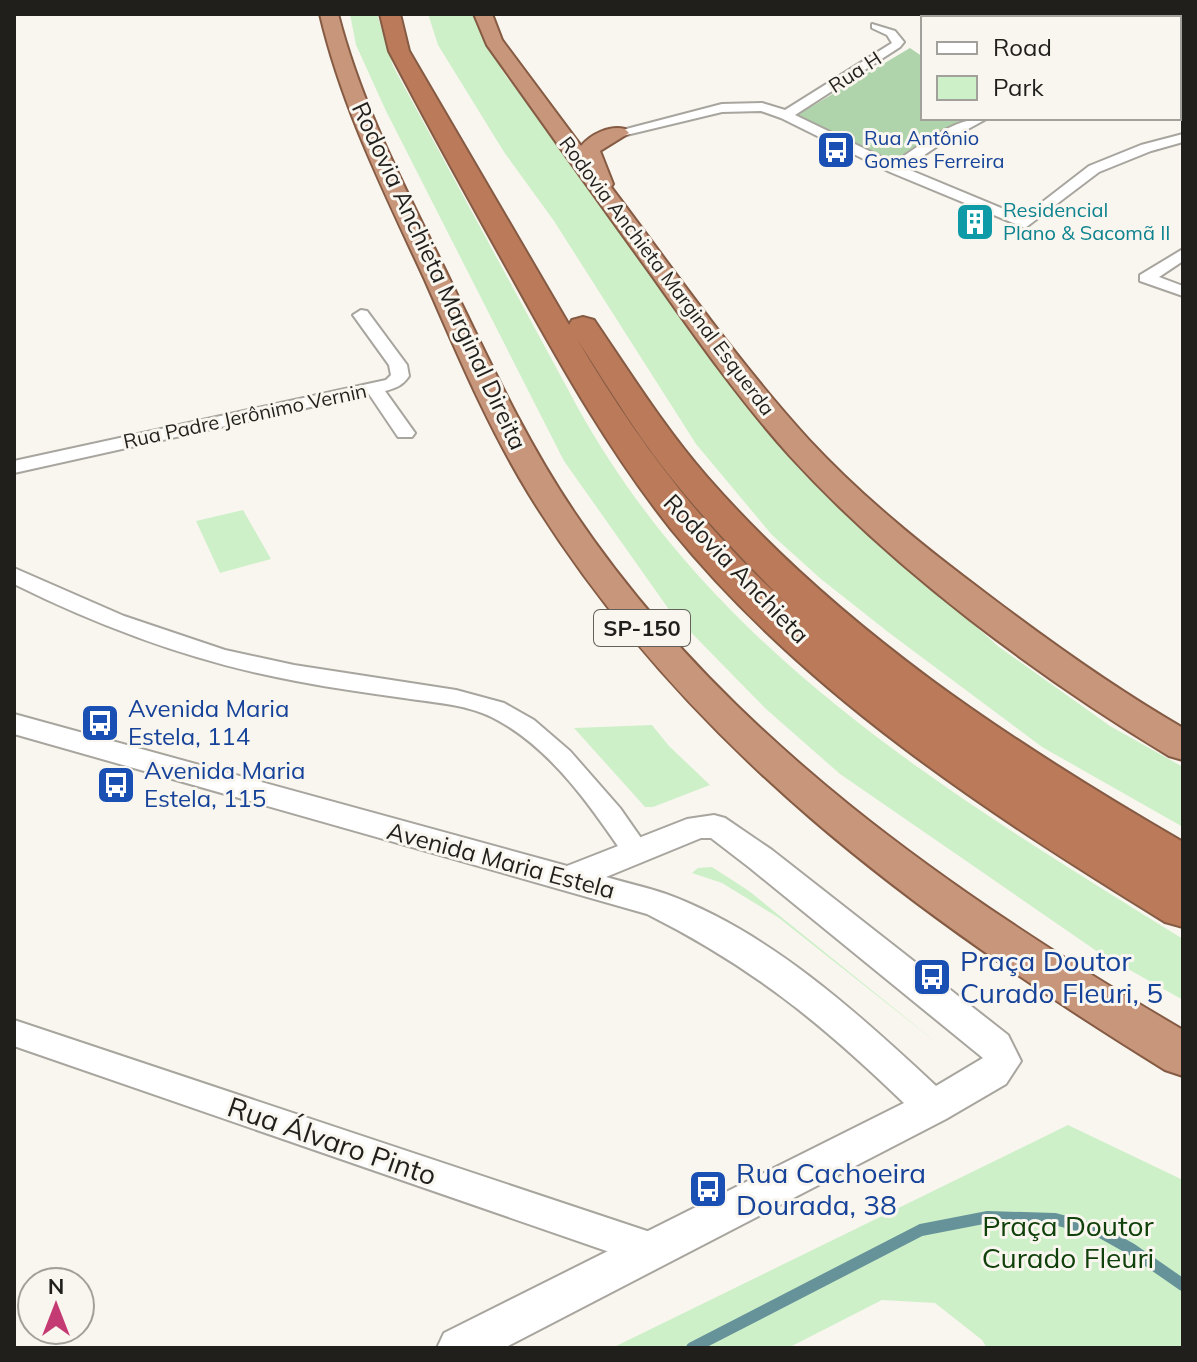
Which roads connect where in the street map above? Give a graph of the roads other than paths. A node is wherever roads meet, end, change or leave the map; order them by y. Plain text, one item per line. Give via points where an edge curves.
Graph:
1 (329, 14) edge
2 (390, 14) edge
3 (483, 14) edge
4 (876, 26) dead end
5 (419, 47) dead end
6 (786, 115) junction
7 (548, 119) junction
8 (977, 120) edge
9 (618, 133) junction
10 (1183, 138) edge
11 (895, 169) junction
12 (606, 194) junction
13 (1183, 254) edge
14 (1183, 291) edge
15 (361, 315) dead end
16 (374, 388) junction
17 (405, 433) dead end
18 (14, 467) edge
19 (14, 575) edge
20 (14, 724) edge
21 (1183, 746) edge
22 (636, 851) junction
23 (1183, 865) edge
24 (566, 880) junction
25 (1183, 908) edge
26 (14, 1033) edge
27 (1183, 1055) edge
28 (933, 1107) junction
29 (650, 1249) junction
30 (459, 1348) edge

1 - 27 highway, Rodovia Anchieta Marginal Direita / SP-150 via 337,54 366,124 492,401 581,548 657,648 813,800 973,922
2 - 25 highway, Rodovia Anchieta via 399,51 590,387 632,454 717,556 893,717
3 - 7 highway, Rodovia Anchieta Marginal Esquerda via 493,41
4 - 6 street, Rua H via 891,33 896,45
5 - 23 highway, Rodovia Anchieta via 571,308 693,483 755,552 853,643 977,738
6 - 9 street via 749,105
6 - 11 street
7 - 9 highway via 582,132
7 - 12 highway, Rodovia Anchieta Marginal Esquerda
8 - 11 street
9 - 12 highway via 589,150
10 - 11 street via 1094,169 1025,223
12 - 21 highway, Rodovia Anchieta Marginal Esquerda via 742,381 848,497 1047,658
13 - 14 street via 1146,278
15 - 16 street, Rua Padre Jerônimo Vernin via 398,365 400,376
16 - 17 street
16 - 18 street, Rua Padre Jerônimo Vernin
19 - 22 street via 116,623 208,654 492,708 539,736
20 - 24 street, Avenida Maria Estela
22 - 24 street
22 - 28 street via 698,827 722,830 995,1046 1003,1061 999,1068
24 - 28 street, Avenida Maria Estela via 657,904 731,943 855,1033
26 - 29 street, Rua Álvaro Pinto
28 - 29 street
29 - 30 street

